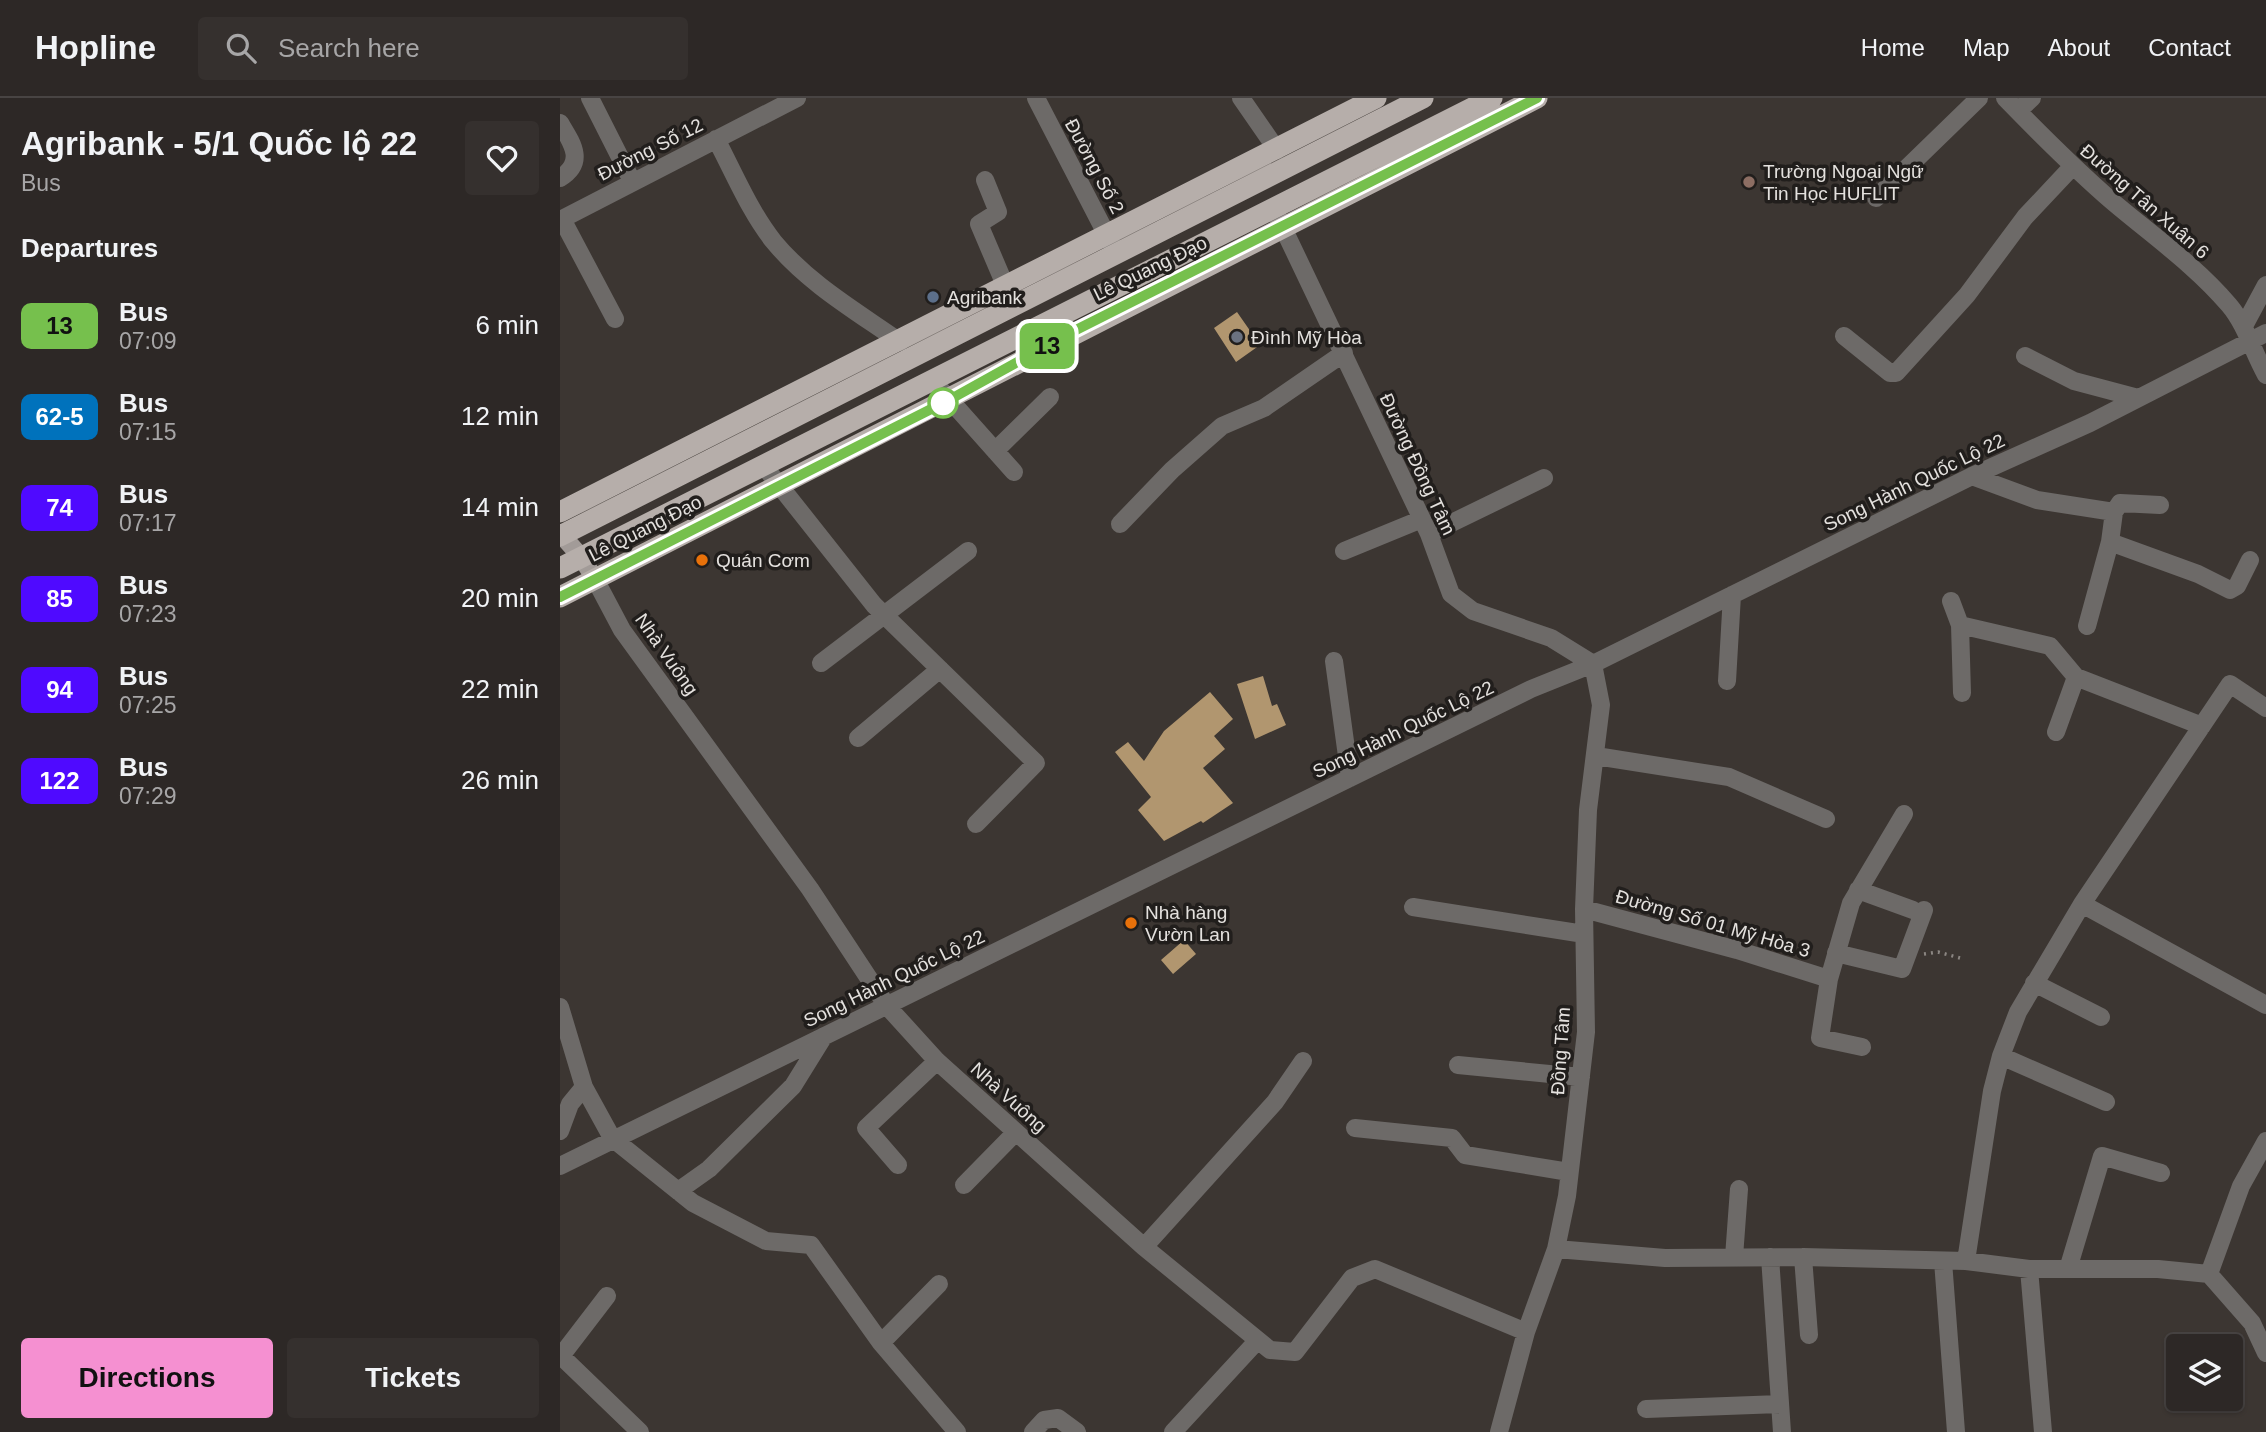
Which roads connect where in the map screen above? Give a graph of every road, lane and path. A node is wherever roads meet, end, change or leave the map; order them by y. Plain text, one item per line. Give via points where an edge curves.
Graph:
1 (590, 98) edge
2 (797, 98) edge
3 (1036, 98) edge
4 (1241, 98) edge
5 (1376, 98) edge
6 (1423, 98) edge
7 (1492, 98) edge
8 (1537, 98) edge
9 (1979, 98) edge
10 (2005, 98) edge
11 (2032, 98) edge
12 (2018, 111) junction
13 (560, 123) edge
14 (716, 139) junction
15 (1277, 150) junction
16 (2072, 167) junction
17 (560, 178) edge
18 (985, 180) dead end
19 (632, 181) junction
20 (1876, 198) dead end
21 (1279, 218) junction
22 (561, 219) edge
23 (1112, 244) junction
24 (1005, 285) junction
25 (2266, 285) edge
26 (615, 319) dead end
27 (2266, 333) edge
28 (2246, 334) junction
29 (1844, 336) dead end
30 (901, 342) junction
31 (1343, 354) junction
32 (2025, 356) dead end
33 (2266, 375) edge
34 (933, 381) junction
35 (1050, 397) dead end
36 (2138, 398) junction
37 (949, 400) junction
38 (995, 451) junction
39 (764, 466) junction
40 (1014, 472) dead end
41 (1972, 476) junction
42 (1544, 478) dead end
43 (779, 485) junction
44 (2160, 505) dead end
45 (560, 512) edge
46 (2114, 512) junction
47 (1120, 524) dead end
48 (1426, 527) junction
49 (561, 535) edge
50 (2110, 542) junction
51 (968, 551) dead end
52 (1344, 551) dead end
53 (581, 557) junction
54 (2250, 560) dead end
55 (560, 568) edge
56 (595, 579) junction
57 (1732, 595) junction
58 (560, 597) edge
59 (1951, 601) dead end
60 (883, 614) junction
61 (1960, 625) junction
62 (2087, 626) dead end
63 (1334, 661) dead end
64 (821, 663) dead end
65 (1593, 664) junction
66 (940, 669) junction
67 (2077, 677) junction
68 (1727, 681) dead end
69 (1962, 693) dead end
70 (2266, 708) edge
71 (2202, 726) junction
72 (2056, 732) dead end
73 (858, 738) dead end
74 (1595, 756) junction
75 (1350, 778) junction
76 (1904, 814) dead end
77 (1826, 819) dead end
78 (976, 824) dead end
79 (1858, 890) junction
80 (2082, 904) junction
81 (1413, 907) dead end
82 (1584, 909) junction
83 (1584, 934) junction
84 (1836, 953) junction
85 (1960, 958) dead end
86 (1902, 970) junction
87 (1829, 979) junction
88 (2034, 983) junction
89 (2266, 1005) edge
90 (887, 1006) junction
91 (560, 1007) edge
92 (2101, 1017) dead end
93 (824, 1036) junction
94 (1862, 1047) dead end
95 (2001, 1056) junction
96 (937, 1061) junction
97 (1303, 1061) dead end
98 (1458, 1065) dead end
99 (1581, 1077) junction
100 (584, 1087) junction
101 (2106, 1102) dead end
102 (1355, 1128) dead end
103 (560, 1130) edge
104 (1016, 1132) junction
105 (612, 1138) junction
106 (2266, 1141) edge
107 (898, 1165) dead end
108 (560, 1166) edge
109 (1569, 1172) junction
110 (2161, 1173) dead end
111 (964, 1185) dead end
112 (1739, 1189) dead end
113 (678, 1191) junction
114 (1144, 1247) junction
115 (1556, 1249) junction
116 (1734, 1257) junction
117 (1770, 1257) junction
118 (1803, 1257) junction
119 (1943, 1261) junction
120 (1966, 1261) junction
121 (2029, 1269) junction
122 (2068, 1269) junction
123 (2209, 1274) junction
124 (939, 1284) dead end
125 (607, 1296) dead end
126 (2259, 1318) edge
127 (1526, 1332) junction
128 (1809, 1335) dead end
129 (1258, 1340) junction
130 (881, 1343) junction
131 (2266, 1353) edge
132 (561, 1355) edge
133 (1780, 1404) junction
134 (1646, 1409) dead end
135 (640, 1432) edge
136 (957, 1432) edge
137 (1033, 1432) edge
138 (1077, 1432) edge
139 (1173, 1432) edge
140 (1499, 1432) edge
141 (1782, 1432) edge
142 (1956, 1432) edge
143 (2043, 1432) edge

1 - 19 street
2 - 14 street, Đường Số 12
3 - 23 street, Đường Số 2
4 - 15 street
5 - 15 highway, Lê Quang Đạo
6 - 23 highway, Lê Quang Đạo
7 - 21 highway, Lê Quang Đạo
8 - 21 highway, Lê Quang Đạo
9 - 20 street
10 - 12 street, Đường Tân Xuân 6
11 - 12 street
12 - 16 street, Đường Tân Xuân 6
13 - 17 street via 576,155 573,167
14 - 19 street, Đường Số 12
14 - 30 street via 758,218 788,257 825,291
15 - 23 highway, Lê Quang Đạo
16 - 28 street, Đường Tân Xuân 6 via 2194,271 2228,304
16 - 29 street via 1896,373
18 - 24 street via 998,212 979,224
19 - 22 street, Đường Số 12
21 - 31 street, Đường Đồng Tâm
21 - 34 highway, Lê Quang Đạo
21 - 37 highway, Lê Quang Đạo
22 - 26 street
23 - 24 highway, Lê Quang Đạo
23 - 49 highway, Lê Quang Đạo
24 - 30 highway, Lê Quang Đạo
25 - 28 street
27 - 28 street, Song Hành Quốc Lộ 22
28 - 33 street, Đường Tân Xuân 6
28 - 36 street, Song Hành Quốc Lộ 22
30 - 45 highway, Lê Quang Đạo
31 - 47 street via 1264,408 1222,426
31 - 48 street, Đường Đồng Tâm
32 - 36 street via 2074,381
34 - 37 street
34 - 39 highway, Lê Quang Đạo
35 - 38 street
36 - 41 street, Song Hành Quốc Lộ 22
37 - 38 street
37 - 43 highway, Lê Quang Đạo
38 - 40 street
39 - 43 street
39 - 53 highway, Lê Quang Đạo
41 - 46 street via 2037,500
41 - 57 street, Song Hành Quốc Lộ 22
42 - 48 street
43 - 56 highway, Lê Quang Đạo
43 - 60 street
44 - 46 street via 2120,503
46 - 50 street
48 - 52 street
48 - 65 street, Đường Đồng Tâm via 1451,594 1473,611 1551,638
49 - 53 main road
50 - 54 street via 2198,574 2228,590 2237,586
50 - 62 street
51 - 60 street
53 - 55 highway, Lê Quang Đạo
53 - 56 main road
56 - 58 highway, Lê Quang Đạo
56 - 90 street, Nhà Vuông via 622,631 810,889
57 - 65 street, Song Hành Quốc Lộ 22
57 - 68 street
59 - 61 street
60 - 64 street
60 - 66 street
61 - 67 street via 2050,646
61 - 69 street
63 - 75 street
65 - 74 street, Đồng Tâm via 1601,705
65 - 75 street, Song Hành Quốc Lộ 22 via 1531,689
66 - 73 street
66 - 78 street via 1036,763
67 - 71 street
67 - 72 street
70 - 71 street via 2230,684
71 - 80 street
74 - 77 street via 1729,777
74 - 82 street, Đồng Tâm
75 - 90 street, Song Hành Quốc Lộ 22
76 - 79 street
79 - 84 street
79 - 86 street via 1918,910
80 - 88 street
80 - 89 street
81 - 83 street
82 - 83 street, Đồng Tâm
82 - 87 street, Đường Số 01 Mỹ Hòa 3
83 - 99 street, Đồng Tâm via 1586,1032
84 - 86 street
84 - 87 street
85 - 86 path via 1919,954
87 - 94 street via 1820,1038
88 - 92 street
88 - 95 street
90 - 93 street, Song Hành Quốc Lộ 22
90 - 96 street, Nhà Vuông
91 - 100 street
93 - 105 street, Song Hành Quốc Lộ 22
93 - 113 street via 793,1086 709,1169
95 - 101 street
95 - 120 street
96 - 104 street, Nhà Vuông
96 - 107 street via 866,1128
97 - 114 street via 1275,1102
98 - 99 street
99 - 109 street, Đồng Tâm
100 - 103 street via 570,1104
100 - 105 street
102 - 109 street via 1452,1138 1465,1155
104 - 111 street
104 - 114 street, Nhà Vuông
105 - 108 street, Song Hành Quốc Lộ 22
105 - 113 street
106 - 123 street via 2241,1186
109 - 115 street, Đồng Tâm
110 - 122 street via 2102,1156
112 - 116 street
113 - 130 street via 766,1241 811,1245
114 - 129 street, Nhà Vuông
115 - 116 street via 1665,1258
115 - 127 street, Đồng Tâm
116 - 117 street
117 - 118 street
117 - 133 street
118 - 119 street
118 - 128 street
119 - 120 street
119 - 142 street
120 - 121 street
121 - 122 street
121 - 143 street
122 - 123 street
123 - 126 street
124 - 130 street
125 - 132 street
126 - 131 street
127 - 129 street, Nhà Vuông via 1375,1269 1352,1278 1295,1352 1270,1349
127 - 140 street, Đồng Tâm
129 - 139 street
130 - 136 street
132 - 135 street
133 - 134 street
133 - 141 street
137 - 138 street via 1044,1420 1058,1418

